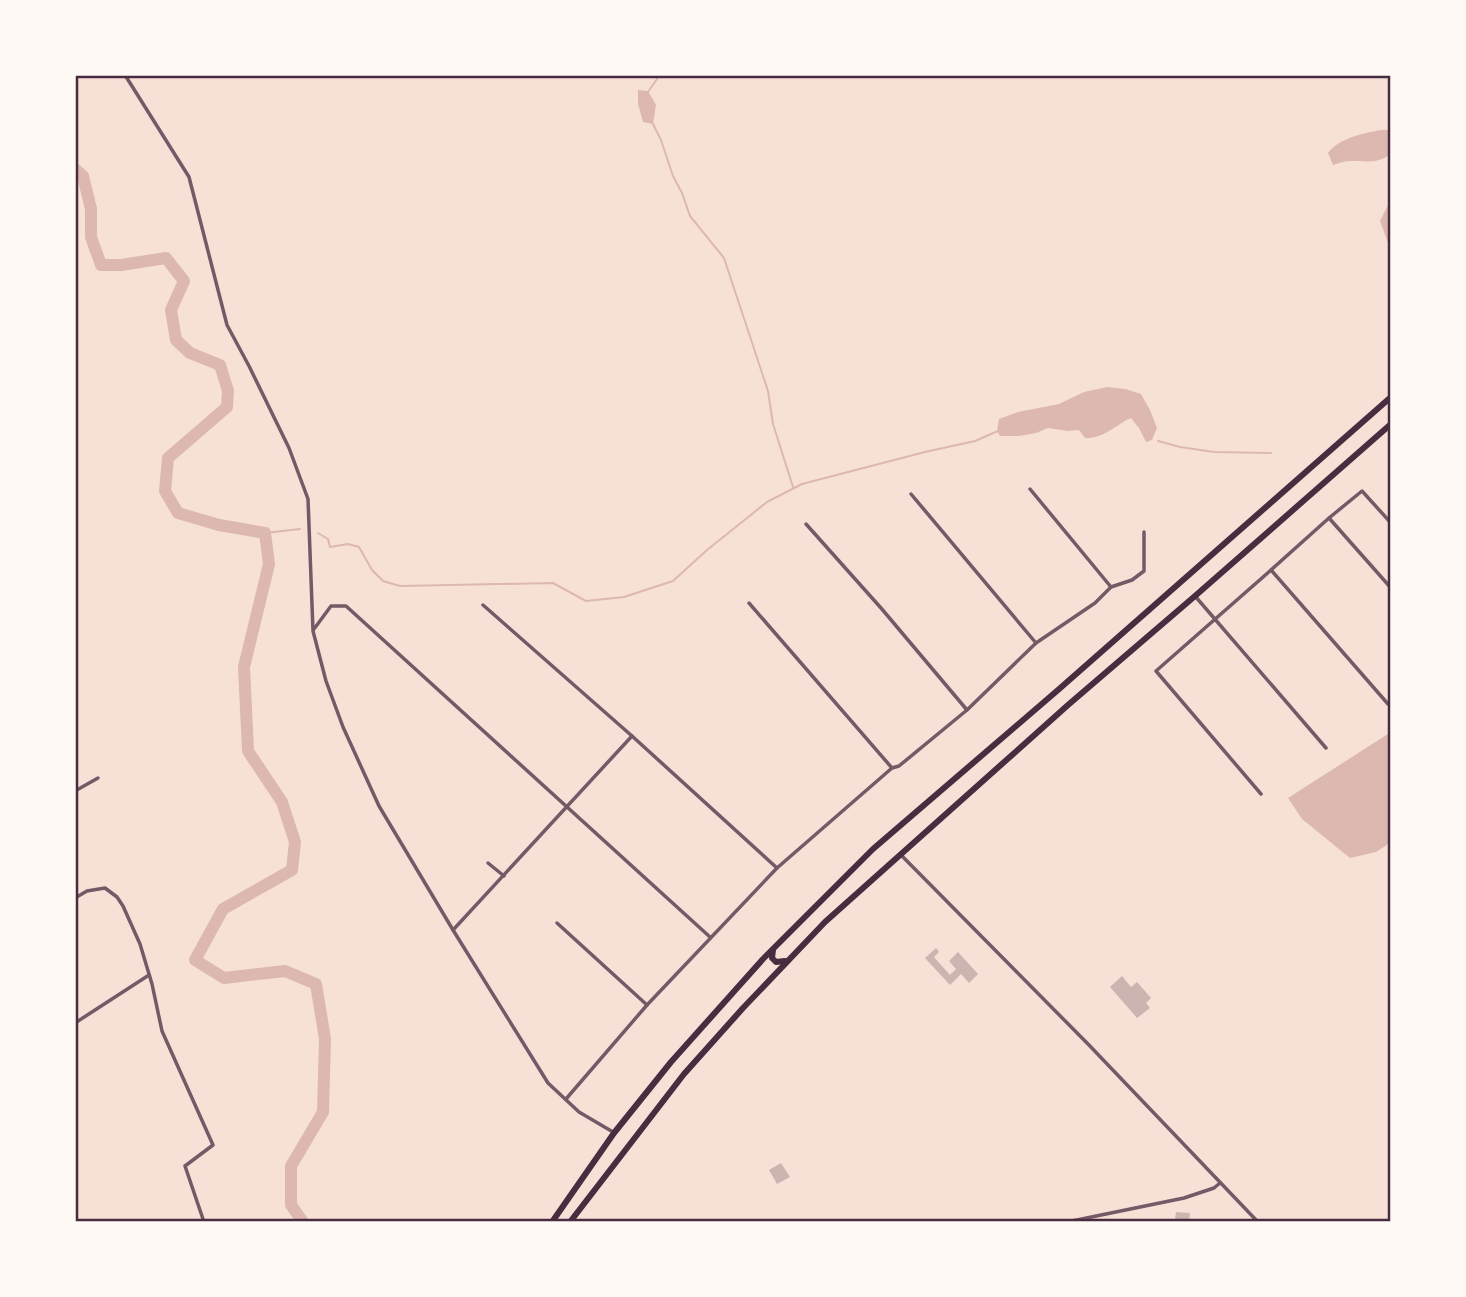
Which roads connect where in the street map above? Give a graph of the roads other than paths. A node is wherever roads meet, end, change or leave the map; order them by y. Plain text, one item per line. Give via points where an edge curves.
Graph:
1 (125, 75) edge
2 (1391, 397) edge
3 (1391, 424) edge
4 (1030, 489) dead end
5 (911, 494) dead end
6 (1329, 518) junction
7 (1391, 523) edge
8 (806, 524) dead end
9 (1144, 532) dead end
10 (1271, 570) junction
11 (1111, 587) junction
12 (1391, 588) edge
13 (1195, 596) junction
14 (749, 603) dead end
15 (483, 605) dead end
16 (1215, 619) junction
17 (313, 631) junction
18 (1036, 643) junction
19 (1388, 704) dead end
20 (967, 710) junction
21 (632, 736) junction
22 (1326, 748) dead end
23 (892, 768) junction
24 (98, 778) dead end
25 (75, 791) edge
26 (1261, 793) dead end
27 (566, 807) junction
28 (900, 854) junction
29 (488, 863) dead end
30 (777, 868) junction
31 (503, 876) junction
32 (75, 898) edge
33 (557, 923) dead end
34 (453, 930) junction
35 (710, 937) junction
36 (774, 948) junction
37 (788, 960) junction
38 (149, 975) junction
39 (647, 1005) junction
40 (75, 1023) edge
41 (565, 1099) junction
42 (614, 1133) junction
43 (1220, 1183) junction
44 (204, 1222) edge
45 (552, 1222) edge
46 (570, 1222) edge
47 (1067, 1222) edge
48 (1258, 1222) edge

1 - 17 street via 189,177 227,325 289,448 308,499
2 - 36 highway via 873,849
3 - 13 highway
4 - 11 street
5 - 18 street
6 - 7 street via 1362,491
6 - 10 street
6 - 12 street
8 - 20 street
9 - 11 street via 1144,571
10 - 16 street
10 - 19 street
11 - 18 street
13 - 16 street
13 - 28 highway
14 - 23 street
15 - 21 street
16 - 22 street
16 - 26 street via 1156,671
17 - 27 street via 331,606 346,606
17 - 34 street via 343,727 379,806
18 - 20 street
20 - 23 street
21 - 27 street
21 - 30 street
23 - 30 street
24 - 25 street
27 - 31 street
27 - 35 street
28 - 37 highway
28 - 43 street
29 - 31 street
30 - 35 street
31 - 34 street
32 - 38 street via 105,888 117,897
33 - 39 street
34 - 41 street via 548,1083
35 - 39 street
36 - 37 highway via 776,962
36 - 42 highway
37 - 46 highway via 684,1074
38 - 40 street
38 - 44 street via 162,1031 213,1145 185,1166
39 - 41 street
41 - 42 street
42 - 45 highway
43 - 47 street via 1184,1198
43 - 48 street

